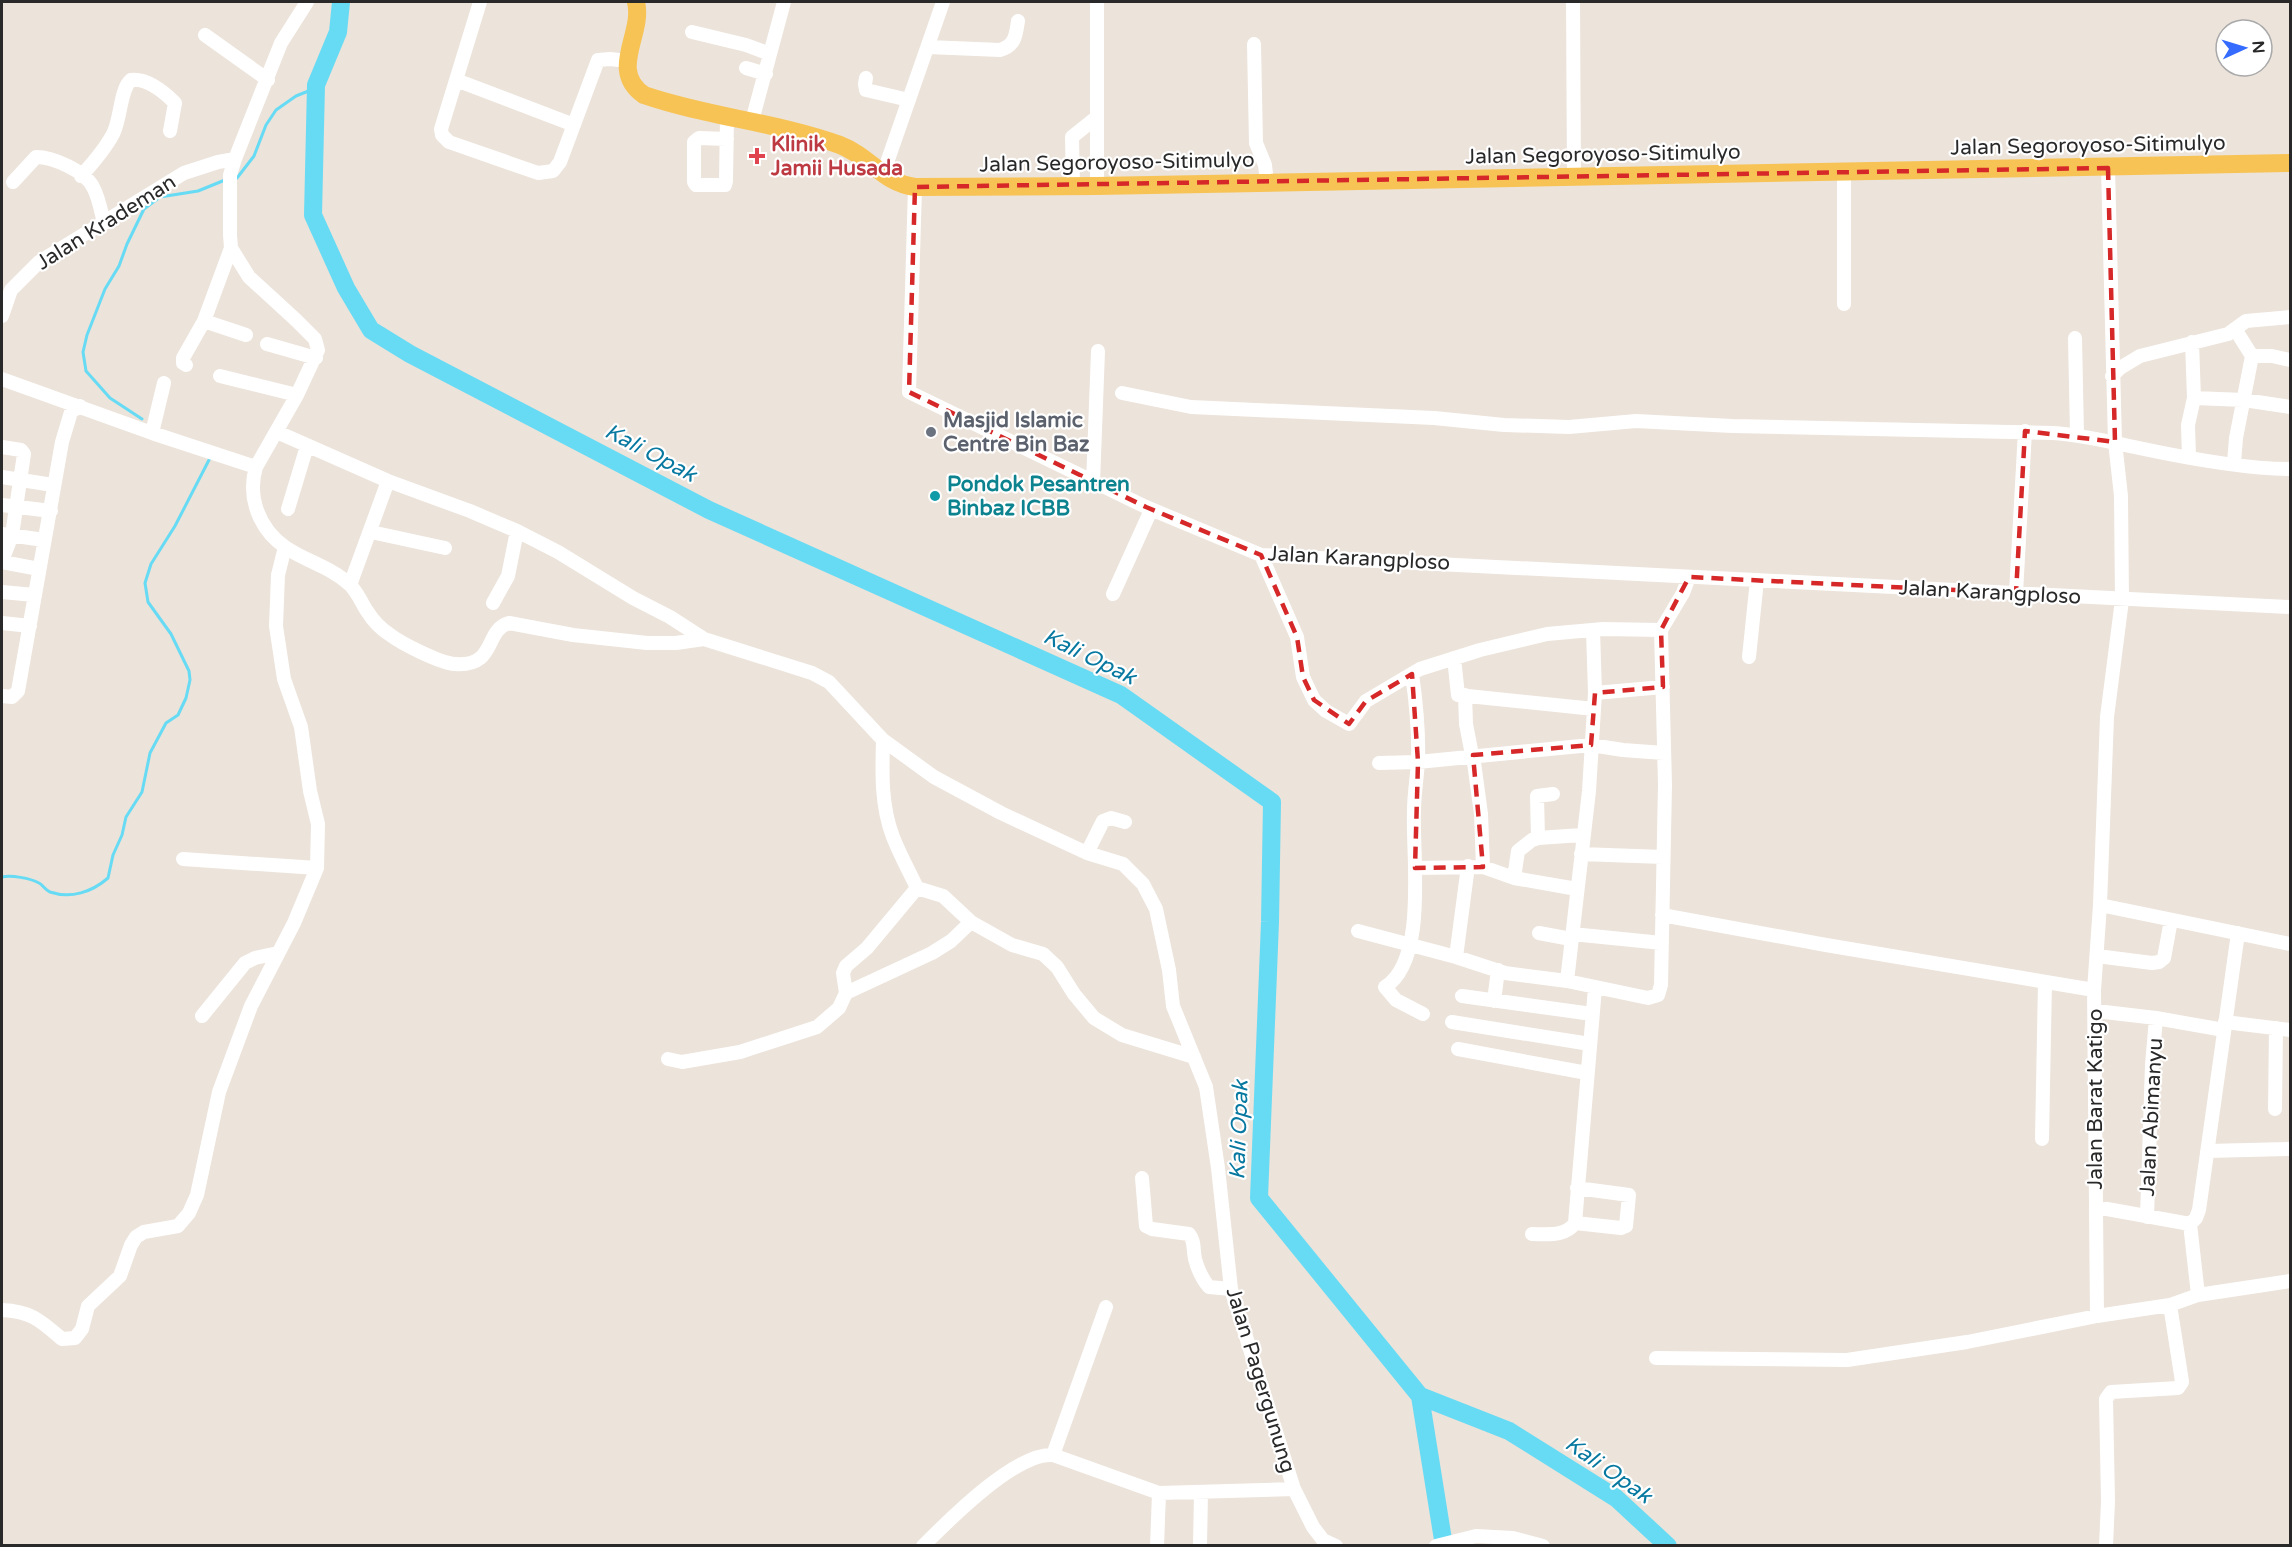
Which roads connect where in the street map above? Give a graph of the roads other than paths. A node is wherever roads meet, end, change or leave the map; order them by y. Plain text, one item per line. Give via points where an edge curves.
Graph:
1 (307, 2) edge
2 (480, 2) edge
3 (636, 2) edge
4 (784, 2) edge
5 (943, 2) edge
6 (1097, 2) edge
7 (1573, 2) edge
8 (1018, 21) dead end
9 (692, 32) dead end
10 (206, 35) dead end
11 (1254, 44) dead end
12 (928, 46) junction
13 (770, 54) junction
14 (628, 61) junction
15 (746, 68) dead end
16 (766, 74) junction
17 (866, 78) dead end
18 (268, 80) junction
19 (456, 80) junction
20 (909, 100) junction
21 (727, 116) junction
22 (1096, 117) junction
23 (752, 121) junction
24 (574, 125) junction
25 (170, 131) dead end
26 (726, 139) dead end
27 (235, 159) junction
28 (2290, 164) edge
29 (2108, 168) junction
30 (1844, 173) junction
31 (883, 174) junction
32 (81, 176) junction
33 (1574, 177) junction
34 (13, 182) dead end
35 (1267, 183) junction
36 (1073, 186) junction
37 (1097, 186) junction
38 (915, 187) junction
39 (104, 223) junction
40 (231, 248) junction
41 (6, 293) edge
42 (1844, 304) dead end
43 (2, 316) edge
44 (2290, 317) edge
45 (204, 321) junction
46 (2235, 329) junction
47 (246, 336) dead end
48 (2075, 338) dead end
49 (2192, 342) junction
50 (267, 344) dead end
51 (1098, 351) dead end
52 (2252, 356) junction
53 (316, 358) junction
54 (2290, 360) edge
55 (186, 365) dead end
56 (219, 376) dead end
57 (2112, 376) junction
58 (2, 379) edge
59 (164, 383) dead end
60 (1122, 393) dead end
61 (297, 395) junction
62 (2194, 398) junction
63 (2244, 400) junction
64 (80, 406) junction
65 (2290, 407) edge
66 (277, 432) junction
67 (2025, 432) junction
68 (152, 433) junction
69 (2076, 434) junction
70 (2115, 442) junction
71 (307, 446) junction
72 (2, 447) edge
73 (2189, 457) junction
74 (2234, 463) junction
75 (256, 467) junction
76 (2290, 469) edge
77 (2, 477) edge
78 (20, 480) junction
79 (388, 482) junction
80 (1093, 483) junction
81 (53, 485) junction
82 (8, 505) edge
83 (288, 509) dead end
84 (1151, 510) junction
85 (51, 511) junction
86 (518, 531) junction
87 (371, 532) junction
88 (7, 534) edge
89 (44, 540) junction
90 (285, 547) junction
91 (445, 548) dead end
92 (1261, 555) junction
93 (2, 561) edge
94 (39, 569) junction
95 (1689, 577) junction
96 (1757, 580) junction
97 (350, 585) junction
98 (2, 592) edge
99 (2016, 593) junction
100 (1113, 594) dead end
101 (34, 595) junction
102 (2122, 600) junction
103 (493, 603) dead end
104 (2290, 607) edge
105 (2, 623) edge
106 (30, 626) junction
107 (1593, 630) junction
108 (1661, 630) junction
109 (704, 639) junction
110 (1749, 657) dead end
111 (1454, 658) junction
112 (1412, 674) junction
113 (1663, 687) junction
114 (1595, 693) junction
115 (1465, 695) junction
116 (2, 696) edge
117 (1594, 709) junction
118 (883, 740) junction
119 (1591, 745) junction
120 (1665, 753) junction
121 (1472, 755) junction
122 (1418, 762) junction
123 (1379, 763) dead end
124 (1553, 794) dead end
125 (1125, 822) dead end
126 (1582, 835) junction
127 (1538, 838) junction
128 (1087, 853) junction
129 (1581, 854) junction
130 (1663, 857) junction
131 (183, 859) dead end
132 (1468, 866) junction
133 (1483, 867) junction
134 (317, 868) junction
135 (1415, 868) junction
136 (1514, 878) junction
137 (917, 888) junction
138 (1577, 890) junction
139 (2100, 905) junction
140 (1662, 915) junction
141 (2171, 920) junction
142 (971, 922) junction
143 (1358, 931) dead end
144 (1539, 933) dead end
145 (2238, 933) junction
146 (1572, 936) junction
147 (1662, 943) junction
148 (1409, 944) junction
149 (2290, 944) edge
150 (278, 953) junction
151 (2097, 956) junction
152 (1456, 957) junction
153 (1498, 970) junction
154 (1567, 981) junction
155 (2045, 982) junction
156 (1595, 988) junction
157 (2094, 990) junction
158 (846, 993) junction
159 (1462, 996) dead end
160 (1494, 1001) junction
161 (2096, 1011) junction
162 (1423, 1014) dead end
163 (1593, 1014) junction
164 (202, 1016) dead end
165 (2156, 1018) junction
166 (1452, 1022) dead end
167 (2225, 1026) junction
168 (2276, 1028) junction
169 (2290, 1030) edge
170 (1590, 1044) junction
171 (1458, 1049) dead end
172 (1194, 1057) junction
173 (668, 1059) dead end
174 (1587, 1073) junction
175 (2275, 1109) dead end
176 (2042, 1139) dead end
177 (2290, 1149) edge
178 (2207, 1151) junction
179 (1142, 1178) dead end
180 (1577, 1188) junction
181 (2096, 1207) junction
182 (2146, 1217) junction
183 (1575, 1223) junction
184 (2190, 1224) junction
185 (1532, 1234) dead end
186 (2290, 1281) edge
187 (1231, 1288) junction
188 (2198, 1296) junction
189 (2170, 1305) junction
190 (1106, 1307) dead end
191 (2, 1310) edge
192 (2097, 1316) junction
193 (1656, 1358) dead end
194 (1053, 1455) junction
195 (1294, 1489) junction
196 (1201, 1492) junction
197 (1159, 1493) junction
198 (1326, 1544) edge
199 (923, 1545) edge
200 (1157, 1545) edge
201 (1200, 1545) edge
202 (1436, 1545) edge
203 (1543, 1545) edge
204 (2106, 1545) edge

1 - 18 street via 281,43
2 - 19 street
3 - 14 main road via 638,15
4 - 13 street
5 - 12 street
6 - 22 street
7 - 33 street
8 - 12 street via 1015,40 1000,50
9 - 13 street
10 - 18 street
11 - 35 street via 1256,143
12 - 20 street
13 - 16 street
14 - 21 main road via 629,78 644,95
14 - 24 street via 598,60
15 - 16 street
16 - 23 street
17 - 20 street via 866,90
18 - 27 street
19 - 24 street
19 - 24 street via 441,129 449,142 544,174 560,162
20 - 31 street
21 - 23 main road
21 - 26 street
22 - 36 street via 1072,137
22 - 37 street
23 - 31 main road via 839,144 864,156
25 - 32 street via 175,103 155,87 131,80 113,135
27 - 39 street, Jalan Krademan via 184,173
27 - 40 street via 230,180
28 - 29 main road, Jalan Segoroyoso-Sitimulyo
29 - 30 main road, Jalan Segoroyoso-Sitimulyo
29 - 57 street
30 - 33 main road, Jalan Segoroyoso-Sitimulyo
30 - 42 street
31 - 38 main road
32 - 34 street via 61,162 36,157
32 - 39 street via 92,186
33 - 35 main road, Jalan Segoroyoso-Sitimulyo
35 - 37 main road, Jalan Segoroyoso-Sitimulyo
36 - 37 main road, Jalan Segoroyoso-Sitimulyo
36 - 38 main road, Jalan Segoroyoso-Sitimulyo
38 - 80 street, Jalan Karangploso via 909,392
39 - 41 street, Jalan Krademan via 39,262
40 - 45 street
40 - 53 street via 249,277 315,339
41 - 43 street, Jalan Krademan
44 - 46 street via 2246,321
45 - 47 street
45 - 55 street via 183,358
46 - 49 street
46 - 52 street
48 - 69 street
49 - 57 street via 2140,356
49 - 62 street
50 - 53 street
51 - 80 street
52 - 54 street
52 - 63 street
53 - 61 street, Jalan Pagergunung
56 - 61 street
57 - 70 street
58 - 64 street
59 - 68 street
60 - 67 street via 1191,407 1504,425 1569,427 1636,421
61 - 66 street, Jalan Pagergunung
62 - 63 street
62 - 73 street via 2188,425
63 - 65 street
63 - 74 street
64 - 68 street
64 - 81 street via 71,412
66 - 71 street
66 - 75 street, Jalan Pagergunung
67 - 69 street
67 - 99 street
68 - 75 street
69 - 70 street
70 - 73 street
70 - 102 street via 2121,496
71 - 79 street
71 - 83 street
72 - 78 street via 23,452
73 - 74 street
74 - 76 street
75 - 90 street, Jalan Pagergunung via 252,492 256,508 268,530
77 - 78 street
78 - 81 street
78 - 82 street
79 - 86 street
79 - 87 street
80 - 84 street, Jalan Karangploso
81 - 85 street
82 - 85 street
82 - 88 street
84 - 92 street, Jalan Karangploso
84 - 100 street
85 - 89 street
86 - 103 street via 508,576
86 - 109 street
87 - 91 street
87 - 97 street
88 - 89 street
88 - 93 street
89 - 94 street
90 - 97 street, Jalan Pagergunung
90 - 134 street via 278,575 276,626 284,678 301,727 318,824
92 - 95 street, Jalan Karangploso
92 - 112 street via 1298,637 1303,677 1314,700 1326,711 1349,724 1366,702
93 - 94 street
94 - 101 street
95 - 96 street, Jalan Karangploso
95 - 108 street
96 - 99 street, Jalan Karangploso
96 - 110 street
97 - 109 street, Jalan Pagergunung via 367,612 388,634 441,662 470,663 483,657 496,631 509,623 647,643
98 - 101 street
99 - 102 street, Jalan Karangploso
101 - 106 street
102 - 104 street, Jalan Karangploso
102 - 139 street via 2107,717
105 - 106 street
106 - 116 street via 17,694
107 - 108 street
107 - 111 street via 1547,634
107 - 114 street
108 - 113 street
109 - 118 street, Jalan Pagergunung via 770,658 829,682
111 - 112 street
111 - 115 street via 1458,694
112 - 122 street
113 - 114 street
113 - 120 street
114 - 117 street
115 - 117 street
115 - 121 street
117 - 119 street
118 - 128 street, Jalan Pagergunung via 934,777
118 - 137 street via 884,803 892,835
119 - 120 street
119 - 121 street
119 - 126 street
120 - 130 street
121 - 122 street
121 - 133 street via 1482,814
122 - 123 street
122 - 135 street
124 - 127 street via 1537,796
125 - 128 street via 1111,818 1103,821
126 - 127 street
126 - 129 street
127 - 136 street via 1518,851
128 - 172 street, Jalan Pagergunung via 1123,864 1143,884 1156,909 1173,1006
129 - 130 street
129 - 138 street
130 - 140 street
131 - 134 street
132 - 133 street
132 - 135 street
132 - 152 street
133 - 136 street
134 - 150 street
135 - 148 street via 1415,914
136 - 138 street
137 - 142 street via 943,896
137 - 158 street via 867,948 846,966
138 - 146 street
139 - 141 street
139 - 151 street
140 - 147 street
140 - 155 street, Jalan Barat Katigo
141 - 145 street
141 - 151 street via 2164,958 2159,962
142 - 158 street via 932,953
142 - 172 street via 1012,945 1043,954 1094,1018 1112,1029
143 - 148 street
144 - 146 street
145 - 149 street
145 - 167 street
146 - 147 street
146 - 154 street
147 - 156 street via 1658,995 1648,998
148 - 152 street
148 - 162 street via 1396,977 1385,987 1396,1000
150 - 164 street via 245,963
150 - 191 street via 251,1006 219,1092 197,1195 189,1213 178,1226 144,1232 136,1238 120,1276 87,1306 82,1329 75,1338 62,1339 25,1312
151 - 157 street
152 - 153 street
153 - 154 street
153 - 160 street
154 - 156 street
155 - 157 street, Jalan Barat Katigo
155 - 176 street
156 - 163 street
157 - 161 street, Jalan Barat Katigo
158 - 173 street via 839,1008 817,1027 740,1052 682,1062
159 - 160 street
160 - 163 street
161 - 165 street
161 - 181 street, Jalan Barat Katigo
163 - 170 street
165 - 167 street
165 - 182 street, Jalan Abimanyu
166 - 170 street
167 - 168 street
167 - 178 street
168 - 169 street
168 - 175 street
170 - 174 street
171 - 174 street
172 - 187 street, Jalan Pagergunung via 1206,1087
174 - 180 street
177 - 178 street
178 - 184 street via 2199,1210
179 - 187 street via 1146,1226 1189,1234 1195,1260 1209,1287
180 - 183 street
180 - 183 street via 1621,1192 1630,1199 1627,1225 1623,1228
181 - 182 street, Jalan Barat Katigo
181 - 192 street
182 - 184 street, Jalan Barat Katigo
183 - 185 street via 1562,1233
184 - 188 street
186 - 188 street
187 - 195 street, Jalan Pagergunung
188 - 189 street
189 - 192 street
189 - 204 street via 2181,1375 2178,1388 2111,1392 2106,1399
190 - 194 street
192 - 193 street via 1967,1342 1834,1361
194 - 197 street
194 - 199 street via 1036,1457 1004,1475
195 - 196 street
195 - 198 street, Jalan Pagergunung
196 - 197 street
196 - 201 street
197 - 200 street
202 - 203 street via 1476,1536

